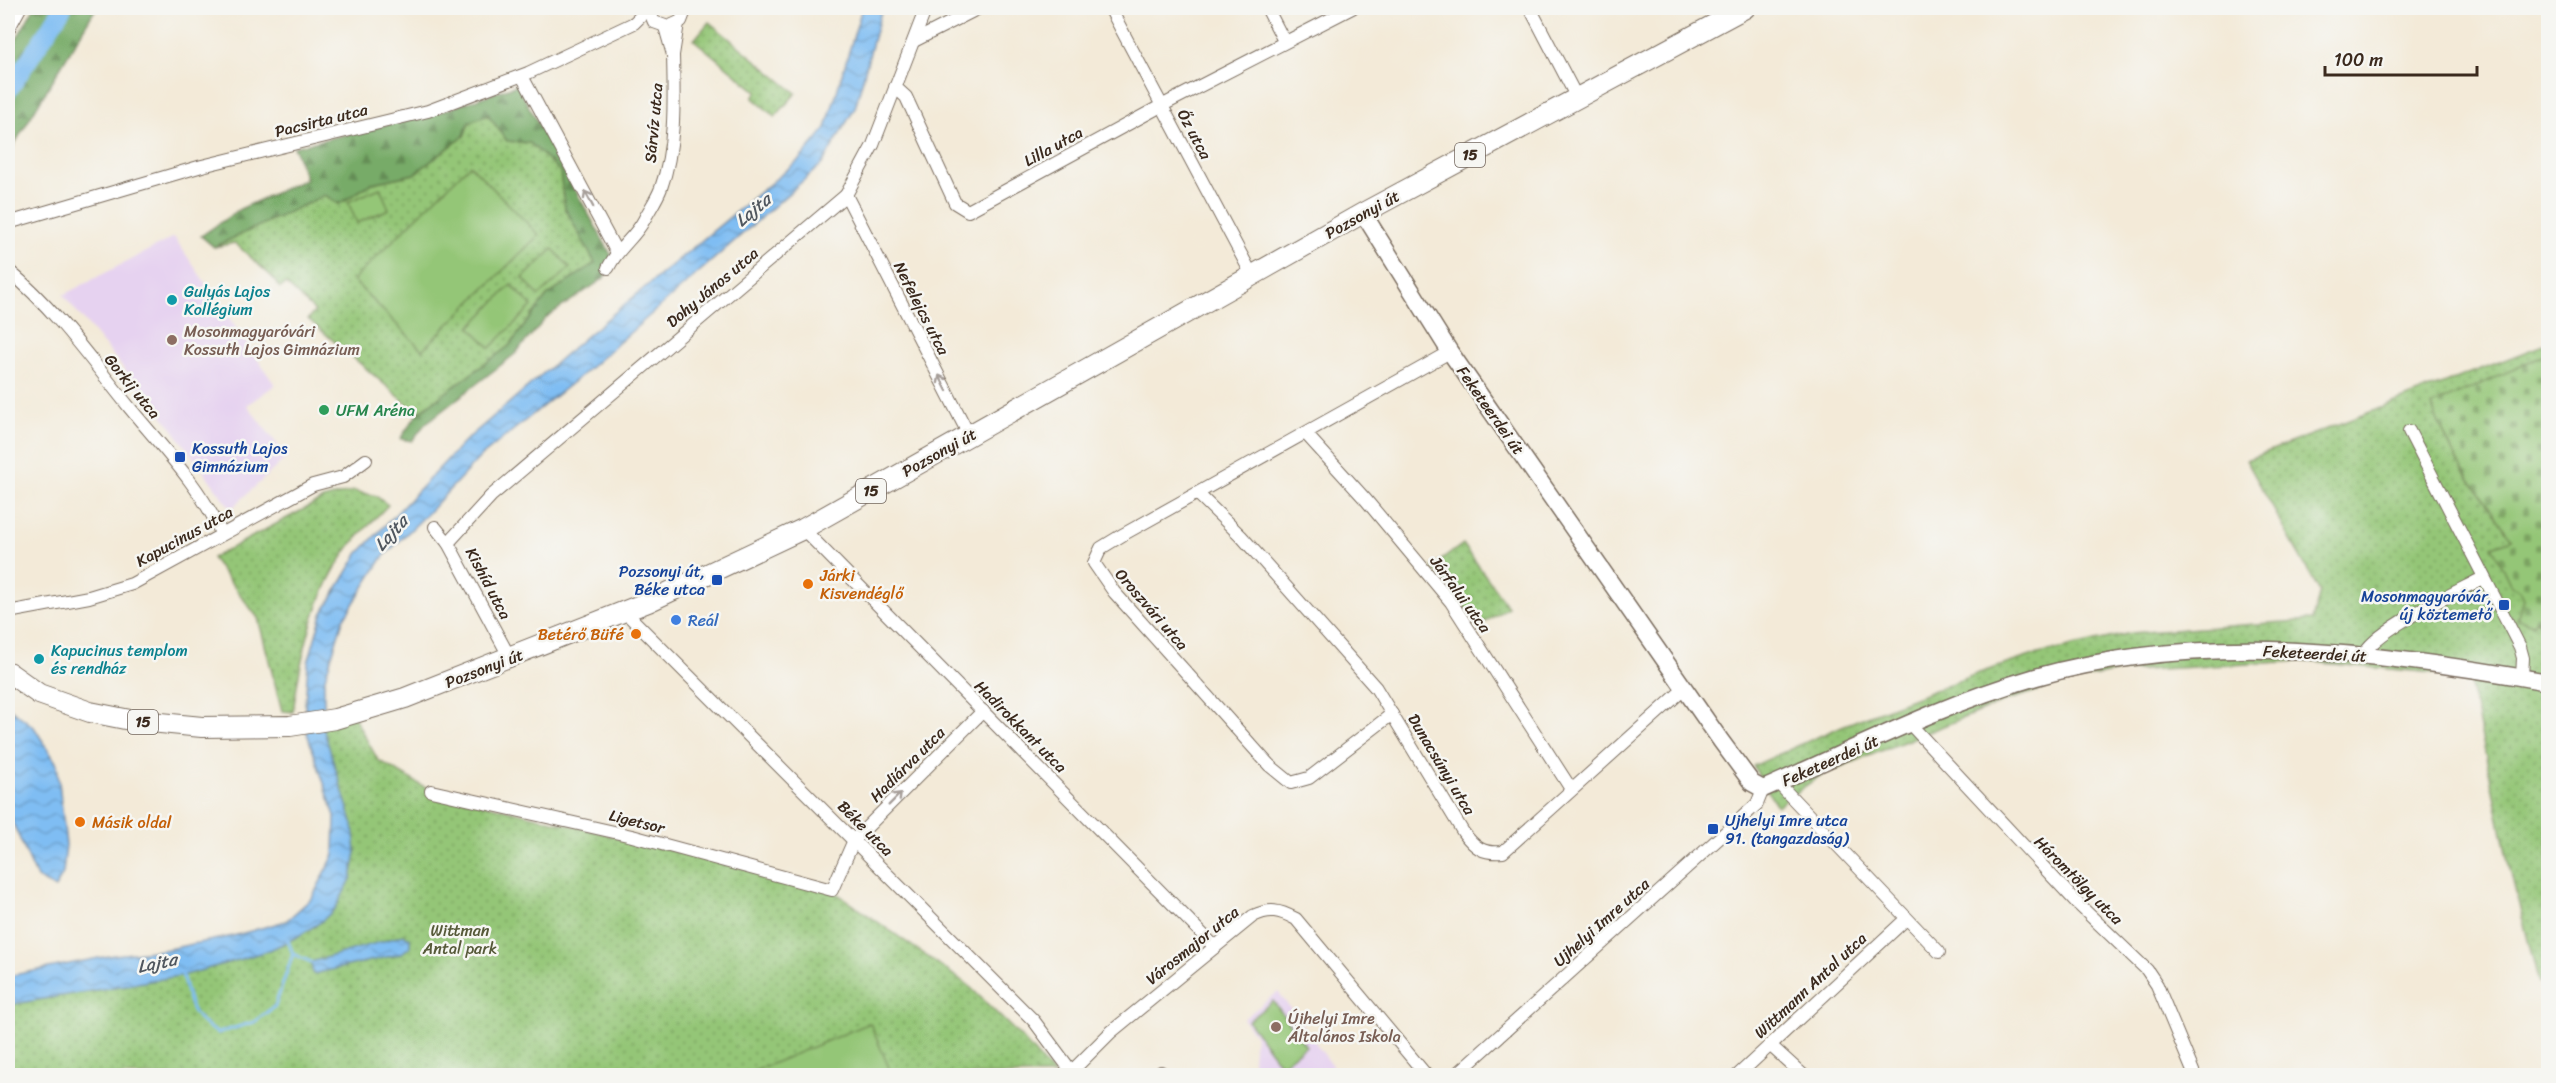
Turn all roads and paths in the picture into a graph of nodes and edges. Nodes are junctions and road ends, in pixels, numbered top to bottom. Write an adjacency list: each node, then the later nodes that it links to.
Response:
1 (20, 8): 15 (street)
2 (648, 8): 12 (street); 14 (street)
3 (686, 8): 13 (street)
4 (926, 8): 16 (street, Dohy János utca)
5 (979, 8): 16 (street)
6 (1110, 8): 22 (street, Őz utca)
7 (1267, 8): 17 (street)
8 (1352, 8): 17 (street, Lilla utca)
9 (1530, 8): 21 (street)
10 (1745, 8): 11 (main road, 15)
11 (1718, 14): 21 (main road, Pozsonyi út / 15)
12 (634, 23): 14 (street); 19 (street, Pacsirta utca)
13 (678, 23): 14 (street); 18 (street)
14 (660, 25): 18 (street)
15 (8, 30)
16 (914, 41): 20 (street, Dohy János utca)
17 (1284, 41): 22 (street, Lilla utca)
18 (673, 55): 26 (street, Sárvíz utca)
19 (522, 76): 25 (street, Pacsirta utca); 26 (street, one-way to 19)
20 (895, 87): 22 (street, Lilla utca); 23 (street, Dohy János utca)
21 (1577, 98): 24 (main road, Pozsonyi út / 15)
22 (1161, 106): 29 (street, Őz utca)
23 (846, 195): 33 (street, Nefelejcs utca, one-way to 23); 39 (street, Dohy János utca)
24 (1363, 213): 29 (main road, Pozsonyi út / 15); 30 (main road, Feketeerdei út)
25 (8, 223)
26 (616, 251): 27 (street, Sárvíz utca)
27 (608, 268)
28 (8, 270): 38 (street, Gorkij utca)
29 (1252, 275): 33 (main road, Pozsonyi út / 15)
30 (1450, 352): 32 (street, Oroszvári utca); 48 (main road, Feketeerdei út)
31 (2409, 431): 40 (street)
32 (1306, 434): 35 (street, Oroszvári utca); 53 (street, Járfalui utca)
33 (969, 435): 37 (main road, Pozsonyi út / 15)
34 (366, 460): 38 (street, Kapucinus utca)
35 (1198, 494): 50 (street, Dunacsúnyi utca); 50 (street, Oroszvári utca)
36 (435, 527): 39 (street, Kishíd utca)
37 (803, 529): 42 (main road, Pozsonyi út / 15); 49 (street, Hadirokkant utca)
38 (221, 533): 41 (street, Kapucinus utca)
39 (448, 543): 44 (street, Kishíd utca)
40 (2483, 578): 43 (street); 46 (street)
41 (8, 612)
42 (625, 612): 44 (main road, Pozsonyi út / 15); 55 (street, Béke utca)
43 (2363, 656): 46 (main road, Feketeerdei út); 51 (main road, Feketeerdei út)
44 (510, 658): 45 (main road, Pozsonyi út / 15)
45 (8, 672)
46 (2522, 677): 47 (main road, Feketeerdei út)
47 (2548, 682)
48 (1685, 688): 52 (main road, Feketeerdei út); 53 (street, Dunacsúnyi utca)
49 (983, 711): 55 (street, Hadiárva utca, one-way to 49); 57 (street, Hadirokkant utca)
50 (1392, 714): 53 (street, Dunacsúnyi utca)
51 (1911, 725): 52 (main road, Feketeerdei út); 65 (street, Háromtölgy utca)
52 (1770, 786): 56 (street); 62 (street, Ujhelyi Imre utca)
53 (1571, 789)
54 (431, 791): 55 (street, Ligetsor)
55 (854, 840): 60 (street, Béke utca)
56 (1906, 919): 58 (street); 59 (street, Wittmann Antal utca)
57 (1215, 947): 60 (street, Városmajor utca); 61 (street, Városmajor utca)
58 (1939, 952)
59 (1770, 1045): 63 (street, Wittmann Antal utca); 64 (street)
60 (1074, 1073)
61 (1427, 1076)
62 (1455, 1076)
63 (1737, 1076)
64 (1804, 1076)
65 (2195, 1076)

